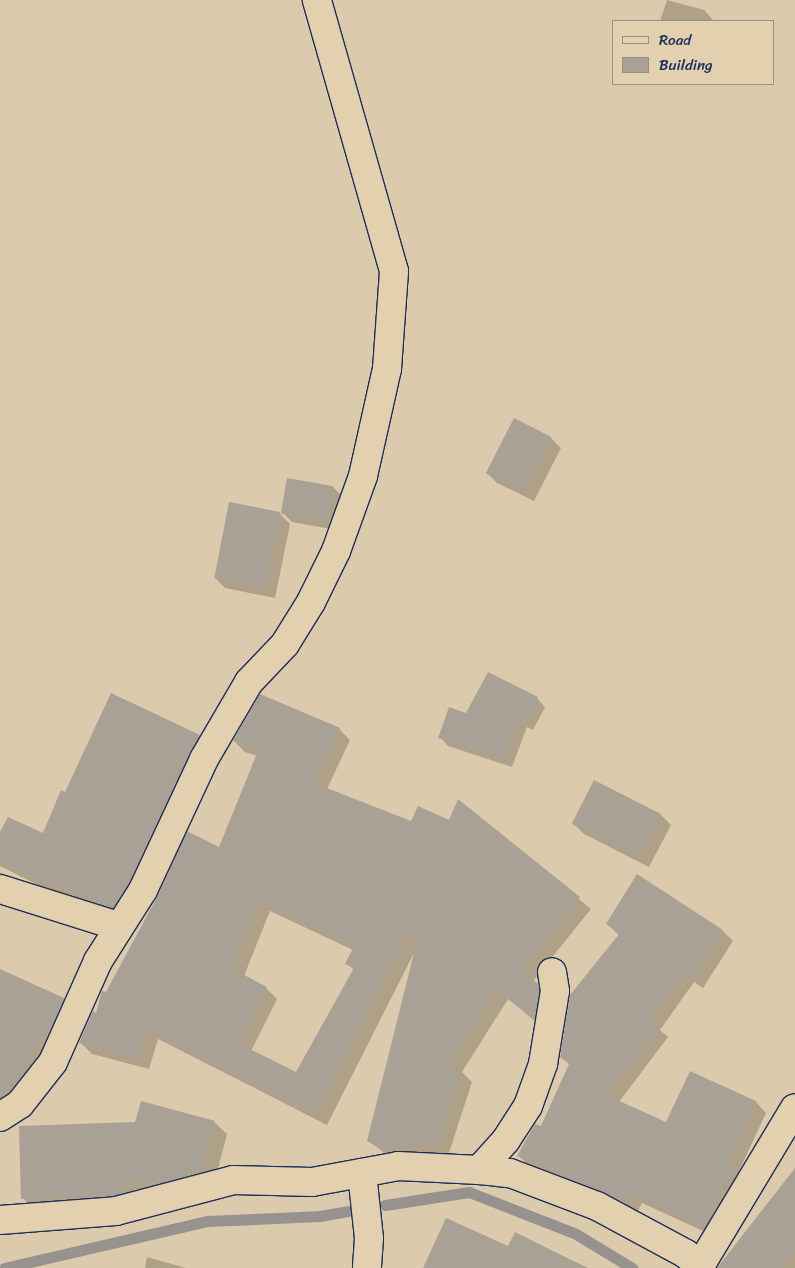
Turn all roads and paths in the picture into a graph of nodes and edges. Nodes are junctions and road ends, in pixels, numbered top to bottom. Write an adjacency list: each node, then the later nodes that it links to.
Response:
1 (317, 0): 3 (street)
2 (0, 889): 3 (street)
3 (118, 926): 6 (street)
4 (552, 972): 7 (street)
5 (795, 1108): 10 (street)
6 (0, 1117)
7 (479, 1170): 8 (street); 10 (street)
8 (362, 1174): 9 (street); 11 (street)
9 (0, 1220)
10 (701, 1267)
11 (367, 1268)

